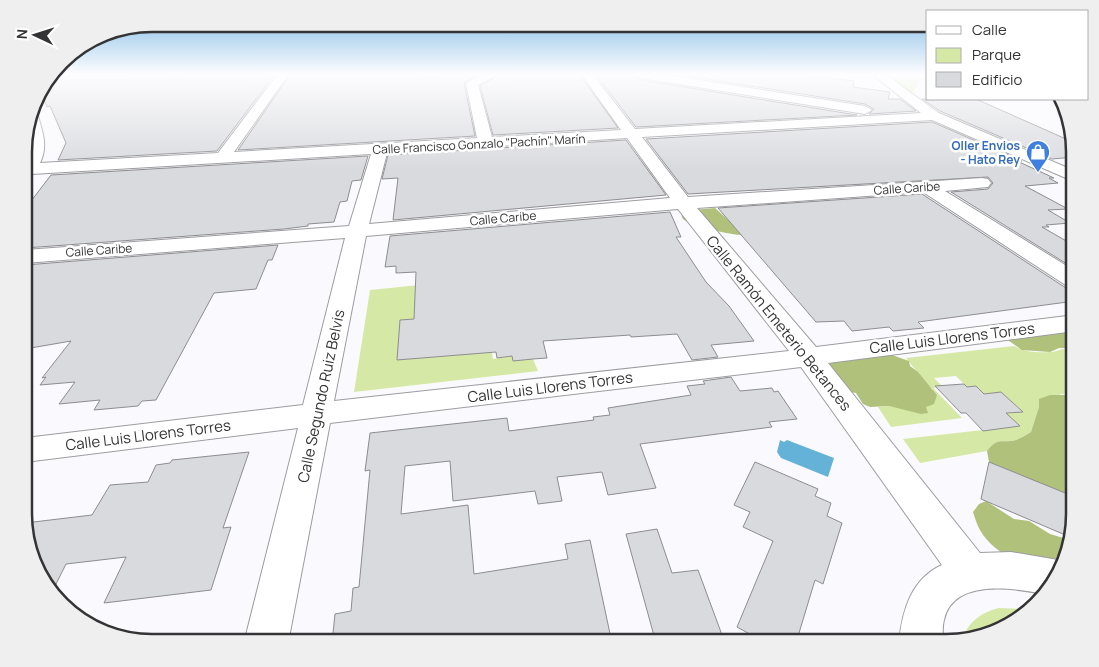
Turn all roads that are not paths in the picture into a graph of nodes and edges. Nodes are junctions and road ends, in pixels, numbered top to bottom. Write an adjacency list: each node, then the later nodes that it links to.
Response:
1 (260, 106): 10 (street)
2 (477, 106): 8 (street)
3 (610, 106): 7 (street, Calle Ramón Emeterio Betances)
4 (909, 106): 7 (street, Calle Francisco Gonzalo "Pachín" Marín)
5 (921, 106): 13 (street, Calle Francisco Gonzalo "Pachín" Marín)
6 (35, 129): 11 (street)
7 (632, 135): 8 (street, Calle Francisco Gonzalo "Pachín" Marín); 16 (street, Calle Ramón Emeterio Betances)
8 (486, 143): 9 (street, Calle Francisco Gonzalo "Pachín" Marín)
9 (380, 149): 10 (street, Calle Francisco Gonzalo "Pachín" Marín); 17 (street, Calle Segundo Ruiz Belvis)
10 (222, 158): 12 (street, Calle Francisco Gonzalo "Pachín" Marín)
11 (32, 161)
12 (32, 170)
13 (1066, 173)
14 (982, 183): 15 (street, Calle Caribe)
15 (927, 187): 16 (street, Calle Caribe); 19 (street)
16 (682, 203): 17 (street, Calle Caribe); 21 (street, Calle Ramón Emeterio Betances)
17 (357, 231): 18 (street, Calle Caribe); 22 (street, Calle Segundo Ruiz Belvis)
18 (32, 255)
19 (1066, 275)
20 (1066, 324): 21 (street, Calle Luis Llorens Torres)
21 (808, 356): 22 (street, Calle Luis Llorens Torres); 24 (street, Calle Ramón Emeterio Betances)
22 (318, 414): 23 (street, Calle Luis Llorens Torres); 26 (street, Calle Segundo Ruiz Belvis)
23 (32, 449)
24 (970, 571): 25 (street); 27 (street)
25 (1048, 577)
26 (268, 634)
27 (922, 634)

